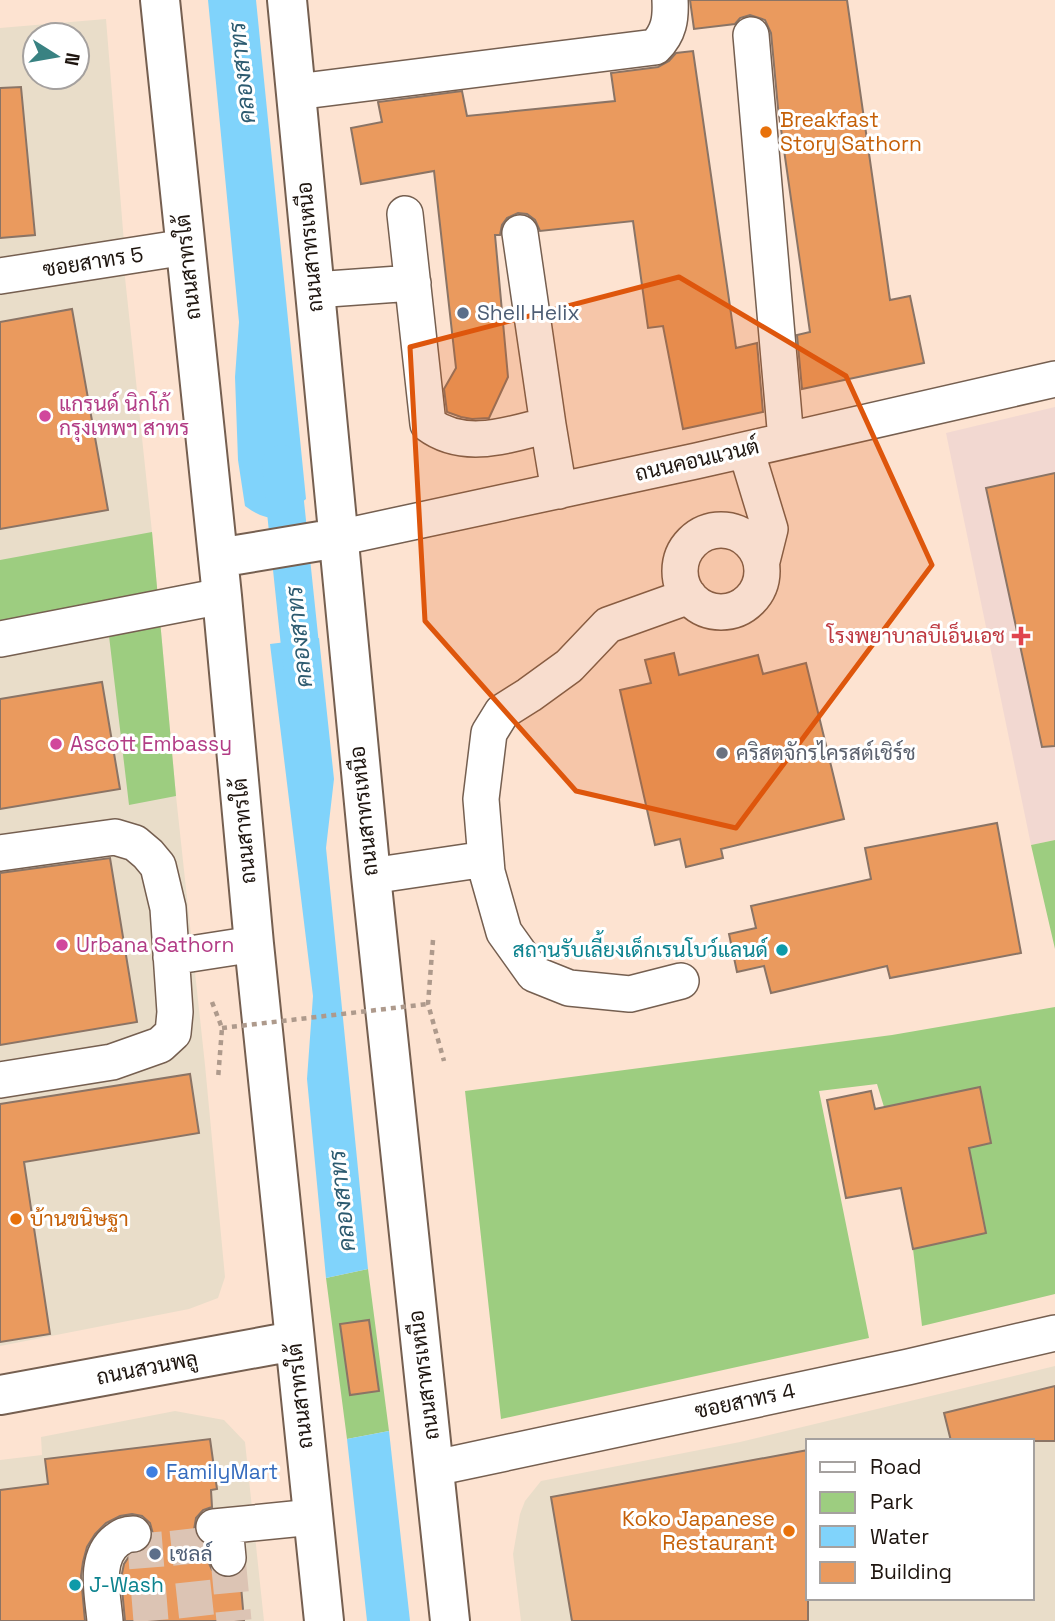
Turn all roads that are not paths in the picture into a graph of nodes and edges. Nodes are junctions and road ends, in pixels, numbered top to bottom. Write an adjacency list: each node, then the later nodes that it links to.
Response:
1 (160, 0): 8 (main road, ถนนสาทรใต้)
2 (287, 0): 5 (main road, ถนนสาทรเหนือ)
3 (670, 0): 5 (street)
4 (751, 35): 14 (street)
5 (296, 92): 11 (main road, ถนนสาทรเหนือ)
6 (405, 214): 10 (street)
7 (520, 233): 13 (street)
8 (186, 247): 9 (street, ซอยสาทร 5); 18 (main road, ถนนสาทรใต้)
9 (0, 276)
10 (413, 283): 11 (street); 13 (street)
11 (314, 289): 17 (main road, ถนนสาทรเหนือ)
12 (1055, 379): 14 (street, ถนนคอนแวนต์)
13 (548, 425): 16 (street)
14 (786, 440): 15 (street, ถนนคอนแวนต์)
15 (746, 450): 16 (street, ถนนคอนแวนต์); 19 (street)
16 (559, 491): 17 (street, ถนนคอนแวนต์)
17 (324, 540): 18 (main road); 25 (main road, ถนนสาทรเหนือ)
18 (218, 558): 20 (main road, ถนนสาทรใต้)
19 (762, 561): 21 (street); 21 (street)
20 (222, 596): 22 (street); 26 (main road, ถนนสาทรใต้)
21 (689, 596): 24 (street)
22 (0, 639)
23 (0, 853): 27 (street)
24 (486, 859): 25 (street); 28 (street)
25 (371, 876): 33 (main road, ถนนสาทรเหนือ)
26 (254, 944): 27 (street); 31 (main road, ถนนสาทรใต้)
27 (171, 957): 29 (street)
28 (681, 981)
29 (0, 1080)
30 (1055, 1333): 33 (street, ซอยสาทร 4)
31 (294, 1341): 32 (main road, ถนนสวนพลู); 34 (main road, ถนนสาทรใต้)
32 (0, 1395)
33 (435, 1468): 39 (main road, ถนนสาทรเหนือ)
34 (313, 1517): 36 (street); 38 (main road, ถนนสาทรใต้)
35 (133, 1534): 37 (street)
36 (222, 1537)
37 (105, 1621)
38 (324, 1621)
39 (450, 1621)

